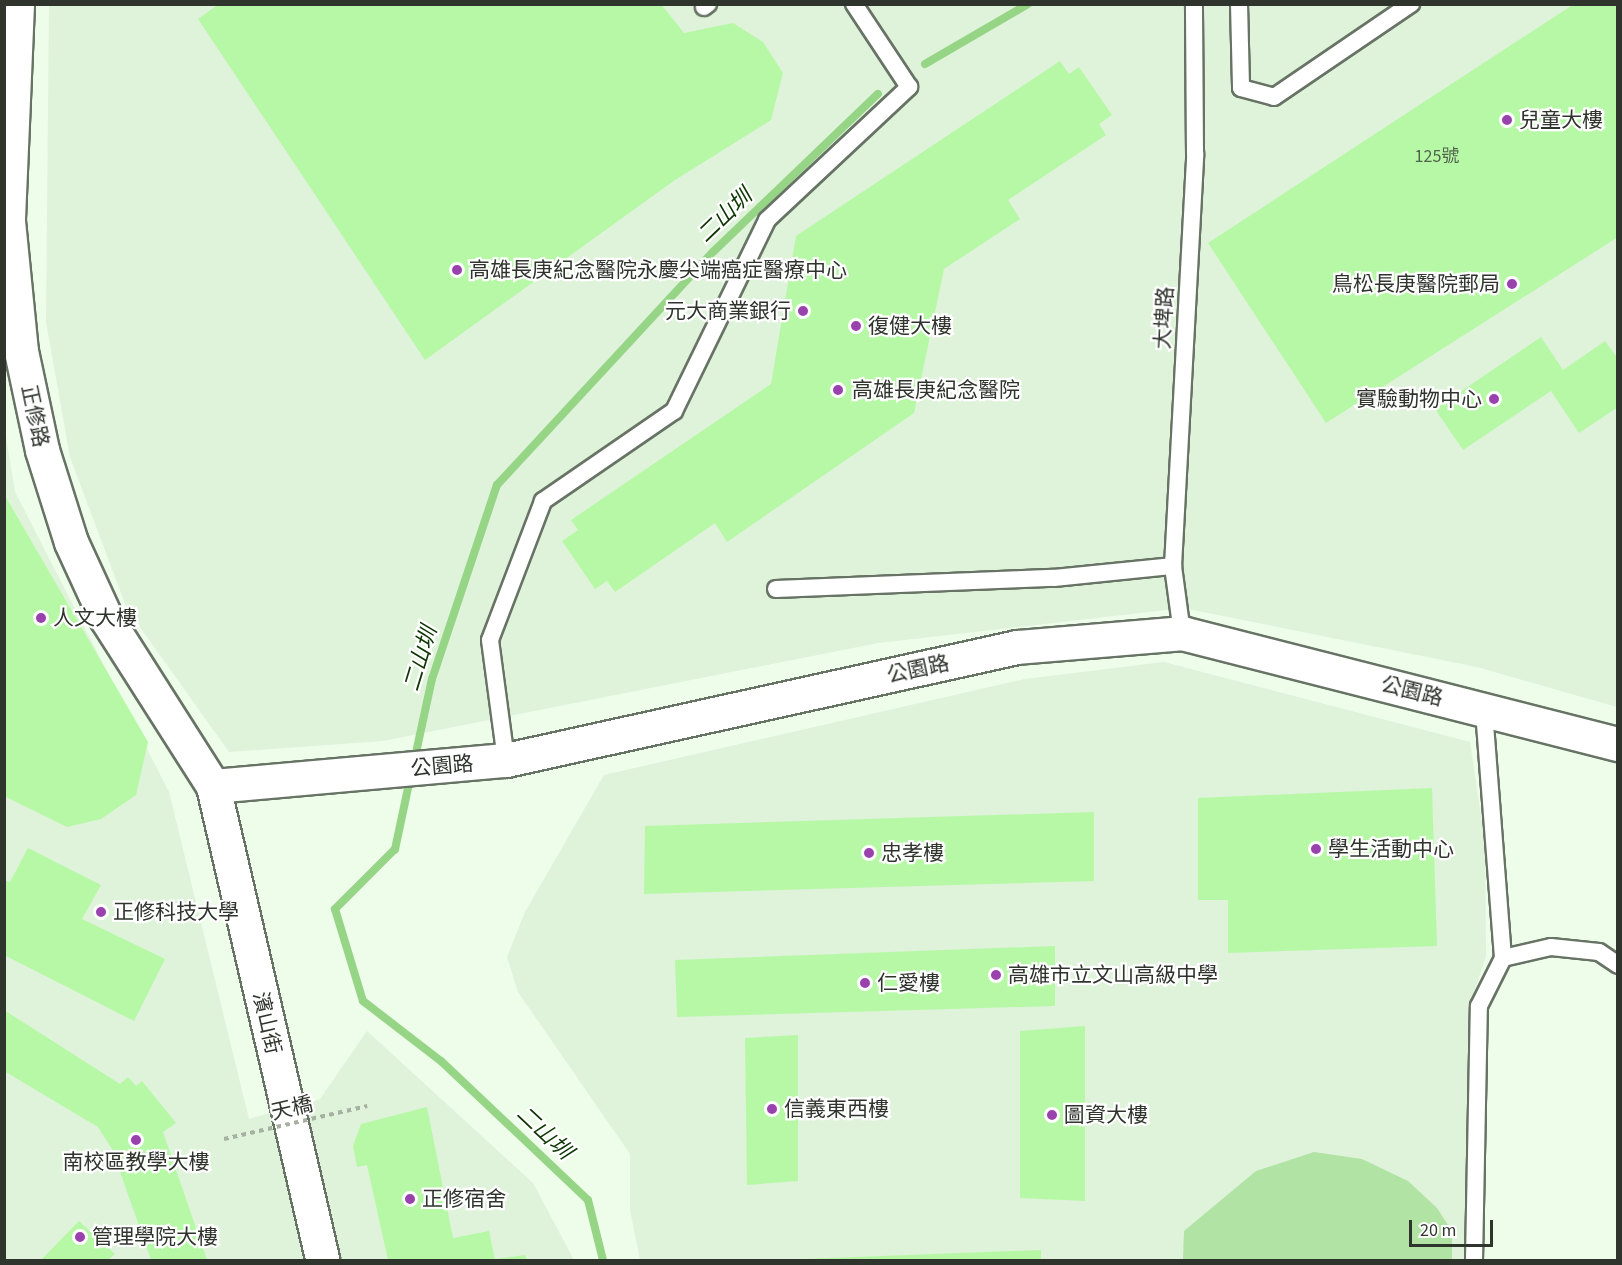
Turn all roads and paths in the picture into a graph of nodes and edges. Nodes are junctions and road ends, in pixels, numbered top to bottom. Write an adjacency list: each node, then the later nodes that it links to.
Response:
1 (17, 4): 12 (street, 正修路)
2 (854, 4): 11 (lane)
3 (1194, 4): 6 (lane, 大埤路)
4 (1239, 4): 5 (lane)
5 (1411, 4)
6 (1173, 566): 7 (lane); 8 (lane, 大埤路)
7 (776, 589)
8 (1182, 633): 9 (street, 公園路); 11 (street, 公園路)
9 (1484, 710): 10 (street, 公園路); 13 (lane)
10 (1617, 744)
11 (506, 760): 12 (street, 公園路)
12 (213, 786): 17 (street, 濱山街)
13 (1503, 958): 14 (lane); 18 (lane)
14 (1617, 965)
15 (367, 1106): 16 (path, 天橋, bridge)
16 (224, 1139)
17 (322, 1260)
18 (1474, 1260)

